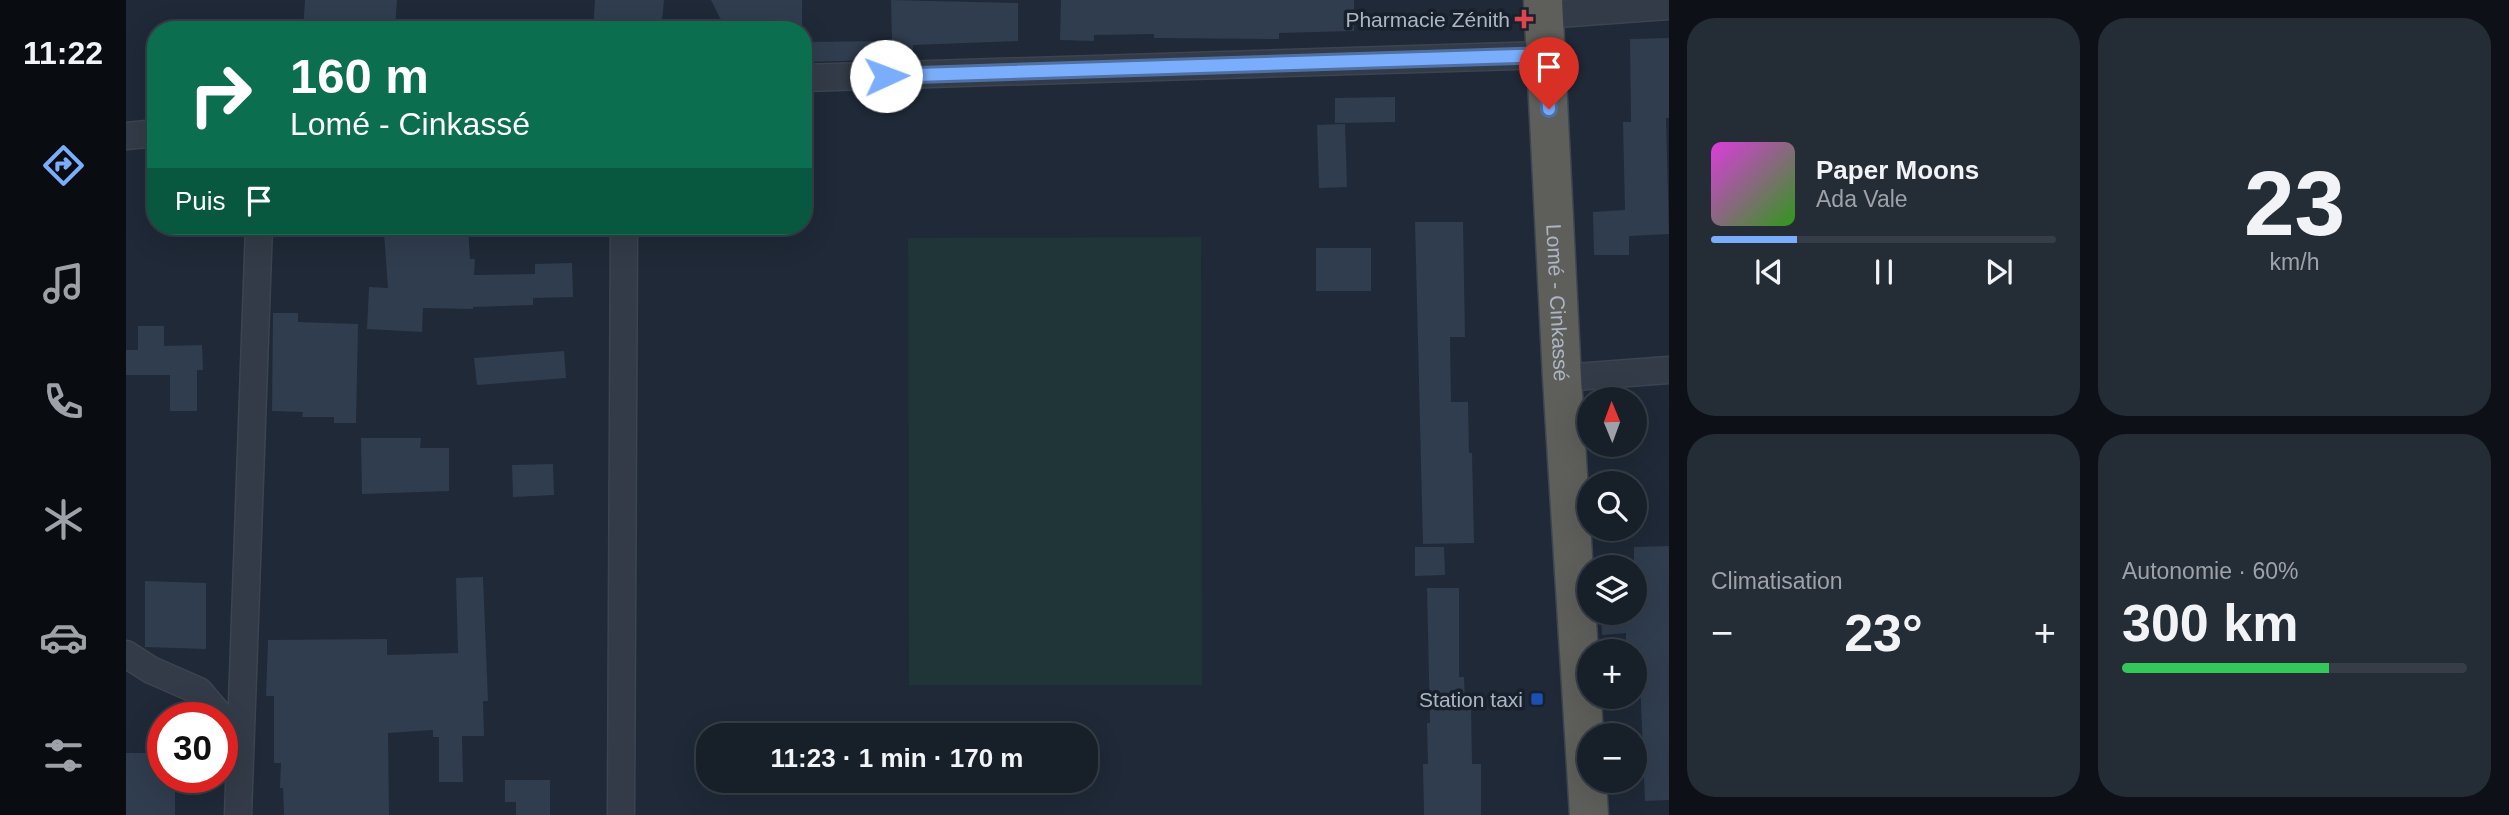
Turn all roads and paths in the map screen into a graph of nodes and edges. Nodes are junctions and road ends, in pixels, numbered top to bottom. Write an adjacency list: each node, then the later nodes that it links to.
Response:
1 (1669, 6): 2 (street)
2 (1544, 7): 3 (highway, Lomé - Cinkassé)
3 (1546, 55): 4 (street); 10 (highway, Lomé - Cinkassé)
4 (812, 78)
5 (147, 134): 6 (street)
6 (126, 136)
7 (259, 235): 14 (street)
8 (624, 235): 16 (street)
9 (1669, 370): 10 (street)
10 (1562, 378): 17 (highway, Lomé - Cinkassé)
11 (126, 654): 12 (street)
12 (208, 702)
13 (238, 743): 14 (street)
14 (240, 746): 15 (street)
15 (238, 815)
16 (621, 815)
17 (1589, 815)

